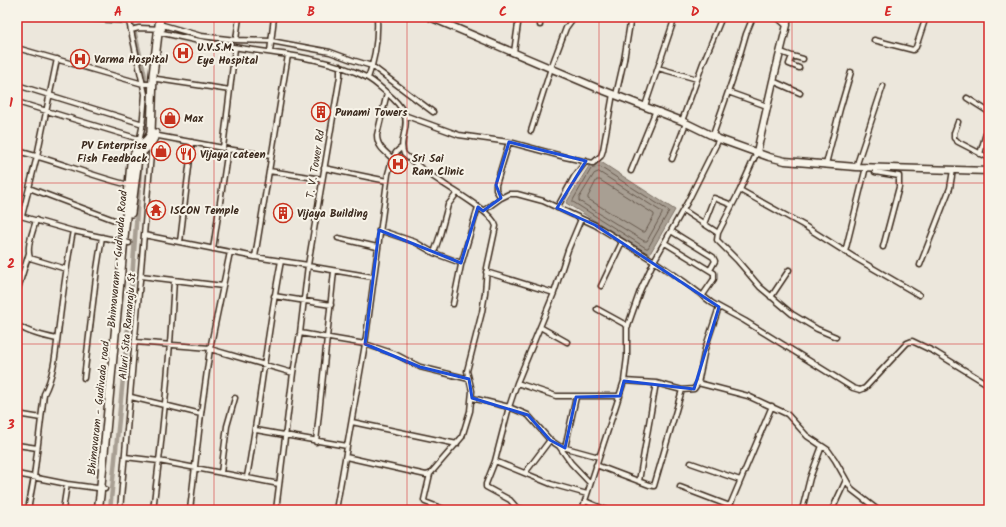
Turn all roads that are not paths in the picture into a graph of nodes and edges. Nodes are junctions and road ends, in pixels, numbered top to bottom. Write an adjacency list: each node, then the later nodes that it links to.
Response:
1 (62, 17): 17 (street)
2 (160, 17): 21 (main road)
3 (239, 17): 23 (street)
4 (274, 17): 25 (street)
5 (377, 17): 36 (street)
6 (430, 17): 29 (main road)
7 (519, 17): 29 (street)
8 (540, 17): 19 (street)
9 (574, 17): 37 (street)
10 (631, 17): 52 (street)
11 (675, 17): 38 (street)
12 (722, 17): 42 (street)
13 (753, 17): 49 (street)
14 (778, 17): 20 (main road)
15 (790, 17): 20 (street)
16 (926, 17): 24 (street)
17 (83, 18): 18 (street)
18 (129, 19): 22 (street, Alluri Sita Ramaraju St)
19 (540, 25)
20 (787, 25): 30 (main road)
21 (162, 27): 22 (street); 23 (street); 27 (street); 44 (main road)
22 (131, 30): 45 (street, Alluri Sita Ramaraju St)
23 (236, 40): 25 (street)
24 (874, 40)
25 (271, 41): 28 (street); 36 (street)
26 (17, 48): 33 (street)
27 (235, 48): 28 (street); 48 (street)
28 (270, 52): 31 (street)
29 (514, 52): 37 (main road)
30 (781, 52): 32 (street); 43 (main road)
31 (288, 55): 35 (street); 80 (street)
32 (792, 56): 34 (street); 39 (street)
33 (57, 59): 45 (street); 53 (street)
34 (802, 59)
35 (340, 66): 41 (street); 88 (street, T. V. Tower Rd)
36 (372, 66): 41 (street); 60 (street)
37 (551, 68): 52 (main road); 67 (street)
38 (658, 68): 42 (street); 56 (street)
39 (799, 68)
40 (851, 72): 85 (street)
41 (368, 78): 51 (street)
42 (697, 79): 63 (street)
43 (773, 81): 50 (street); 57 (main road)
44 (154, 82): 45 (street); 48 (street); 72 (main road)
45 (144, 84): 66 (street, Alluri Sita Ramaraju St)
46 (17, 85): 53 (street)
47 (883, 86): 86 (street)
48 (230, 90): 73 (street)
49 (728, 92): 57 (street); 68 (street)
50 (800, 93)
51 (387, 94): 62 (street); 81 (street)
52 (614, 94): 56 (main road); 84 (street)
53 (49, 96): 58 (street); 66 (street)
54 (967, 98): 61 (street)
55 (17, 102): 58 (street)
56 (645, 106): 59 (main road)
57 (767, 106): 77 (main road)
58 (46, 110): 72 (street); 79 (street)
59 (656, 110): 63 (main road); 92 (street)
60 (433, 112)
61 (989, 112)
62 (404, 115): 71 (street); 74 (street)
63 (684, 122): 68 (main road); 82 (street)
64 (958, 122): 78 (street)
65 (989, 123): 78 (street)
66 (143, 124): 72 (street, Alluri Sita Ramaraju St)
67 (531, 131)
68 (713, 135): 69 (main road)
69 (719, 139): 77 (main road); 104 (street)
70 (192, 142): 72 (street); 73 (street); 119 (street)
71 (509, 142): 84 (street); 100 (street)
72 (144, 145): 96 (main road, Bhimavaram - Gudivada road); 116 (street, Alluri Sita Ramaraju St)
73 (222, 148): 75 (street)
74 (401, 148): 81 (street); 99 (street)
75 (228, 149): 80 (street); 125 (street)
76 (17, 150): 79 (street)
77 (757, 152): 85 (main road); 98 (street)
78 (980, 154): 83 (street)
79 (37, 156): 96 (street); 97 (street)
80 (271, 156): 91 (street)
81 (392, 158): 95 (street)
82 (672, 158)
83 (989, 158)
84 (586, 161): 103 (street)
85 (826, 164): 86 (main road)
86 (856, 167): 87 (main road)
87 (866, 167): 89 (main road); 127 (street)
88 (324, 168): 94 (street, T. V. Tower Rd); 95 (street)
89 (875, 168): 90 (main road); 124 (street)
90 (953, 170): 93 (main road); 134 (street)
91 (269, 171): 94 (street); 130 (street)
92 (631, 171)
93 (989, 171)
94 (322, 179): 135 (street, T. V. Tower Rd)
95 (387, 181): 113 (street)
96 (132, 186): 110 (main road, Bhimavaram - Gudivada road); 121 (main road, Bhimavaram - Gudivada Road)
97 (29, 188): 107 (street); 110 (street)
98 (740, 190): 101 (street); 127 (street)
99 (457, 193): 102 (street); 129 (street)
100 (501, 198): 103 (street); 105 (street)
101 (732, 205): 111 (street); 115 (street)
102 (478, 207): 105 (street); 133 (street)
103 (556, 208): 108 (street)
104 (683, 210): 111 (street); 114 (street)
105 (483, 211): 140 (street)
106 (17, 215): 107 (street)
107 (22, 216): 109 (street)
108 (581, 219): 120 (street); 148 (street)
109 (36, 220): 112 (street); 128 (street)
110 (126, 224): 121 (main road, Bhimavaram - Gudivada road)
111 (704, 224): 115 (street)
112 (73, 230): 117 (street); 136 (street)
113 (379, 230): 123 (street); 129 (street)
114 (671, 231): 122 (street); 137 (street)
115 (718, 234): 152 (street)
116 (144, 235): 119 (street); 141 (street, Alluri Sita Ramaraju St)
117 (102, 237): 121 (street); 172 (street)
118 (338, 238): 123 (street)
119 (180, 242): 125 (street)
120 (622, 242): 132 (street); 146 (street)
121 (127, 243): 224 (main road, Bhimavaram - Gudivada road)
122 (665, 243): 132 (street); 137 (street)
123 (377, 247): 142 (street)
124 (883, 247)
125 (213, 249): 126 (street)
126 (230, 252): 130 (street); 145 (street)
127 (845, 252): 150 (street)
128 (29, 253): 136 (street); 144 (street)
129 (434, 253): 133 (street)
130 (255, 257): 131 (street)
131 (280, 261): 135 (street); 151 (street)
132 (654, 261): 149 (street); 160 (street)
133 (461, 263): 154 (street)
134 (920, 265)
135 (308, 266): 139 (street); 153 (street, T. V. Tower Rd)
136 (66, 269): 164 (street)
137 (710, 270): 149 (street)
138 (789, 270): 152 (street)
139 (334, 271): 142 (street); 155 (street)
140 (486, 272): 148 (street); 173 (street)
141 (140, 276): 143 (street); 165 (street, Alluri Sita Ramaraju St)
142 (373, 277): 168 (street)
143 (174, 280): 145 (street); 167 (street)
144 (19, 282): 147 (street)
145 (223, 286): 169 (street)
146 (601, 286)
147 (17, 292)
148 (554, 294): 159 (street)
149 (702, 295): 156 (street)
150 (919, 295)
151 (274, 296): 153 (street); 170 (street)
152 (771, 297): 162 (street)
153 (304, 301): 155 (street); 161 (street, T. V. Tower Rd)
154 (453, 304)
155 (331, 305): 163 (street)
156 (719, 307): 177 (street); 178 (street)
157 (597, 309): 160 (street)
158 (17, 325): 164 (street)
159 (540, 326): 166 (street); 175 (street)
160 (628, 326): 174 (street)
161 (300, 333): 163 (street); 171 (street, T. V. Tower Rd)
162 (836, 337)
163 (328, 338): 168 (street); 195 (street)
164 (58, 339): 190 (street)
165 (135, 342): 167 (street); 181 (street, Alluri Sita Ramaraju St)
166 (567, 342)
167 (170, 344): 169 (street); 185 (street)
168 (365, 344): 173 (street); 191 (street)
169 (210, 348): 170 (street); 189 (street)
170 (265, 365): 171 (street); 192 (street)
171 (293, 374): 193 (street, T. V. Tower Rd)
172 (84, 378)
173 (469, 379): 184 (street)
174 (624, 381): 176 (street); 180 (street)
175 (517, 383): 182 (street); 187 (street)
176 (656, 383): 179 (street); 219 (street)
177 (698, 383): 179 (street); 186 (street)
178 (989, 385)
179 (682, 390): 219 (street)
180 (620, 396): 182 (street); 205 (street)
181 (131, 397): 185 (street); 203 (street, Alluri Sita Ramaraju St)
182 (576, 397): 202 (street)
183 (235, 398): 211 (street)
184 (472, 398): 187 (street); 196 (street)
185 (164, 405): 189 (street); 206 (street)
186 (772, 406): 200 (street); 217 (street)
187 (509, 407): 194 (street); 207 (street)
188 (17, 414): 190 (street)
189 (201, 414): 210 (street)
190 (41, 418): 201 (street)
191 (352, 422): 196 (street); 198 (street)
192 (256, 430): 193 (street); 216 (street)
193 (285, 436): 195 (street); 222 (street, T. V. Tower Rd)
194 (550, 440): 199 (street); 212 (street)
195 (316, 442): 198 (street)
196 (457, 444): 214 (street)
197 (17, 445): 201 (street)
198 (347, 446): 204 (street)
199 (560, 446): 202 (street); 220 (street)
200 (822, 446): 218 (street); 243 (street)
201 (37, 448): 215 (street)
202 (565, 448): 205 (street)
203 (125, 457): 206 (street); 233 (street, Alluri Sita Ramaraju St)
204 (346, 457): 214 (street); 238 (street)
205 (599, 457): 209 (street)
206 (159, 461): 210 (street); 235 (street)
207 (495, 461): 212 (street); 240 (street)
208 (691, 463): 217 (street)
209 (596, 465): 219 (street); 220 (street)
210 (195, 468): 211 (street); 236 (street)
211 (221, 473): 216 (street)
212 (525, 473): 225 (street)
213 (17, 474): 215 (street)
214 (430, 474): 228 (street)
215 (34, 477): 221 (street); 229 (street)
216 (247, 477): 222 (street)
217 (740, 480): 227 (street)
218 (846, 480): 244 (street); 245 (street)
219 (639, 481)
220 (590, 483): 225 (street)
221 (67, 484): 224 (street); 230 (street)
222 (279, 484): 237 (street, T. V. Tower Rd)
223 (680, 487): 227 (street)
224 (103, 488): 231 (main road, Bhimavaram - Gudivada road); 232 (main road, Bhimavaram - Gudivada Road)
225 (587, 494): 226 (street)
226 (585, 501): 241 (street); 242 (street)
227 (729, 508)
228 (440, 509): 239 (street)
229 (28, 510)
230 (63, 510)
231 (98, 510)
232 (102, 510)
233 (120, 510): 234 (street)
234 (123, 510)
235 (153, 510)
236 (190, 510)
237 (276, 510)
238 (336, 510)
239 (446, 510)
240 (526, 510)
241 (582, 510)
242 (606, 510)
243 (802, 510)
244 (832, 510)
245 (876, 510)

